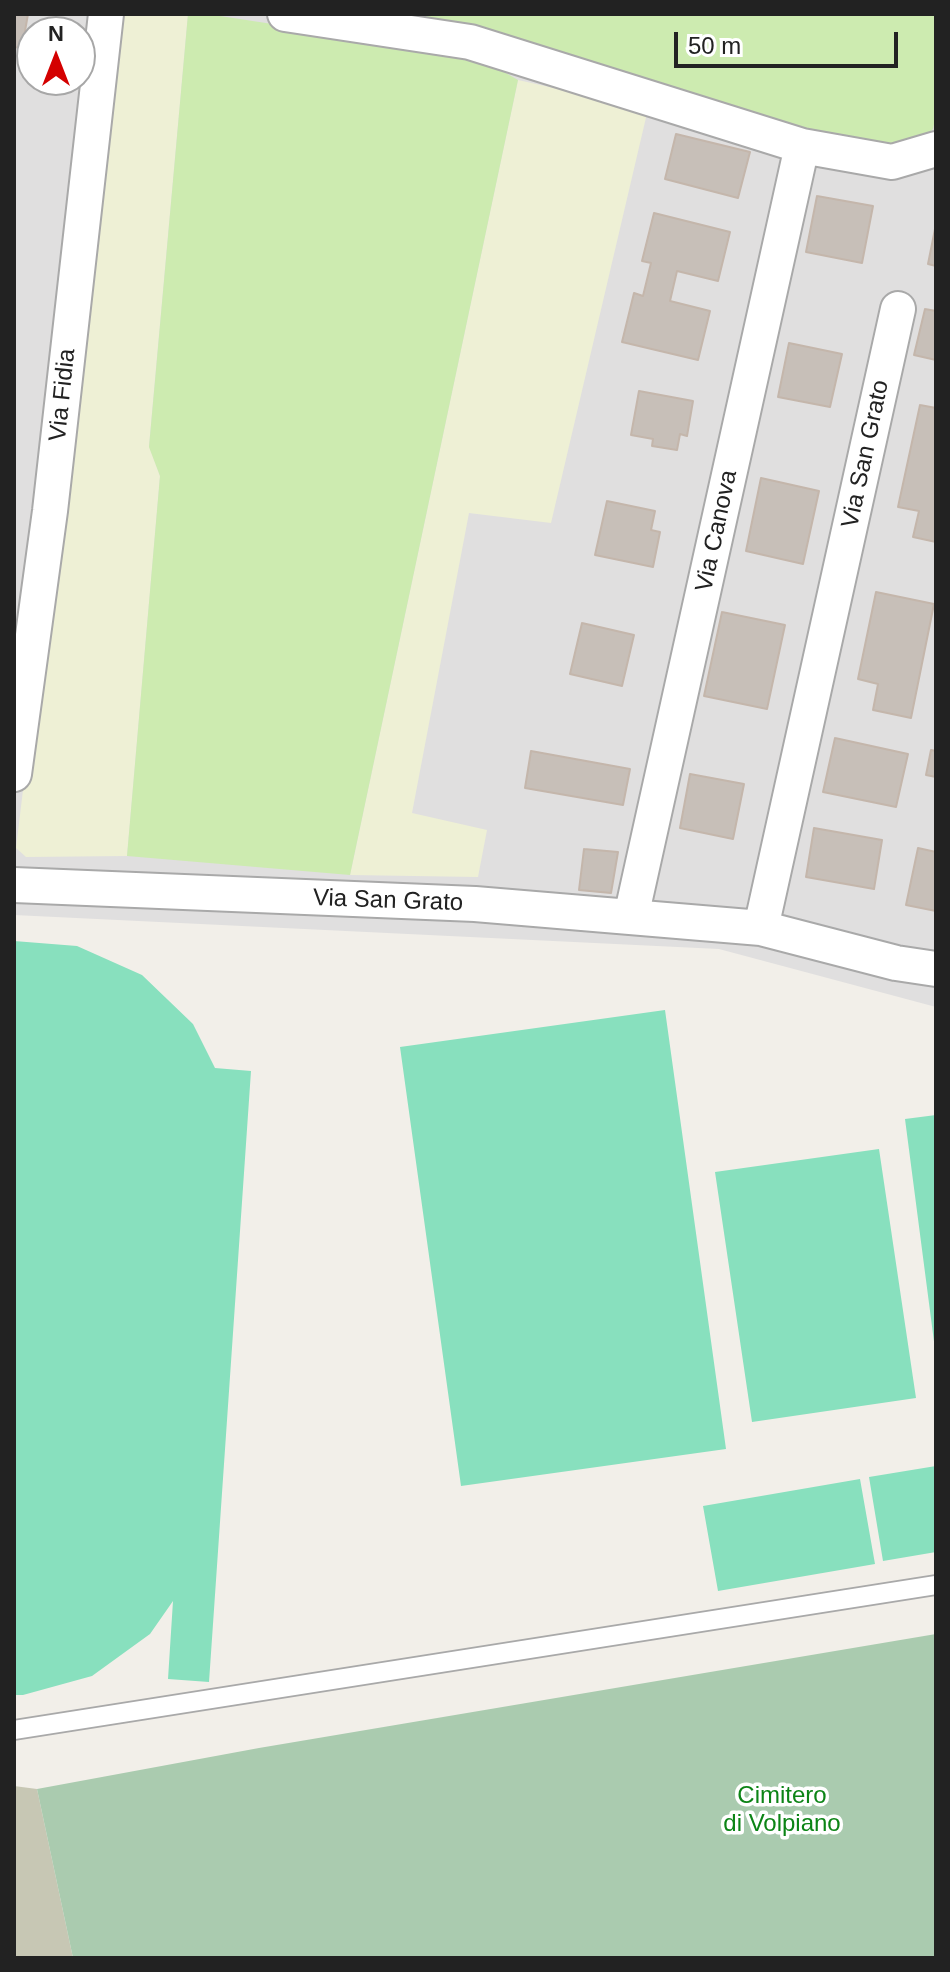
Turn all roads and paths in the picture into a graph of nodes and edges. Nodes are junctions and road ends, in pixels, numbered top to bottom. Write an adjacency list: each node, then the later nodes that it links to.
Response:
1 (106, 14): 6 (street, Via Fidia)
2 (285, 14): 3 (street)
3 (802, 146): 4 (street); 8 (street, Via Canova)
4 (936, 149)
5 (898, 309): 9 (street, Via San Grato)
6 (14, 774)
7 (14, 885): 8 (street, Via San Grato)
8 (631, 917): 9 (street, Via San Grato)
9 (761, 928): 10 (street, Via San Grato)
10 (936, 969)
11 (936, 1585): 12 (lane)
12 (14, 1730)

